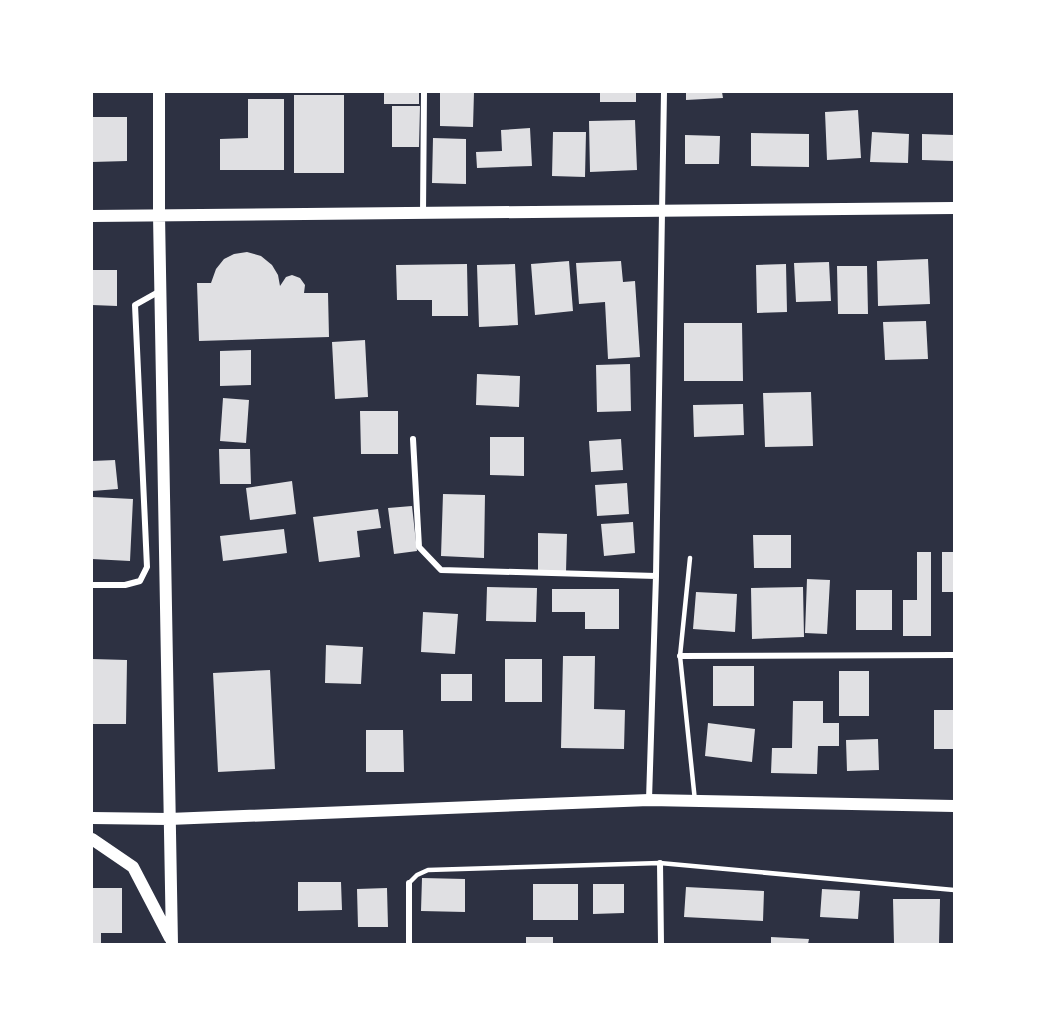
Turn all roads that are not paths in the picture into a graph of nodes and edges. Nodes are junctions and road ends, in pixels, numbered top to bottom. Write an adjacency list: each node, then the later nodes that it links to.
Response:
1 (159, 92): 7 (main road)
2 (424, 92): 6 (street)
3 (664, 92): 5 (street)
4 (954, 208): 5 (main road)
5 (662, 211): 6 (main road); 12 (street)
6 (423, 213): 7 (main road)
7 (159, 215): 8 (main road); 9 (main road)
8 (92, 216)
9 (160, 291): 13 (street); 20 (main road)
10 (413, 439): 12 (street)
11 (690, 558): 15 (lane)
12 (656, 576): 16 (street)
13 (92, 585)
14 (954, 655): 15 (street)
15 (680, 656): 17 (lane)
16 (649, 800): 17 (main road); 20 (main road)
17 (695, 801): 18 (main road)
18 (954, 806)
19 (92, 818): 20 (main road)
20 (170, 819): 25 (main road)
21 (92, 839): 25 (main road)
22 (660, 863): 23 (lane); 24 (lane); 27 (street)
23 (409, 883): 26 (street)
24 (954, 890)
25 (172, 943)
26 (409, 945)
27 (661, 945)

